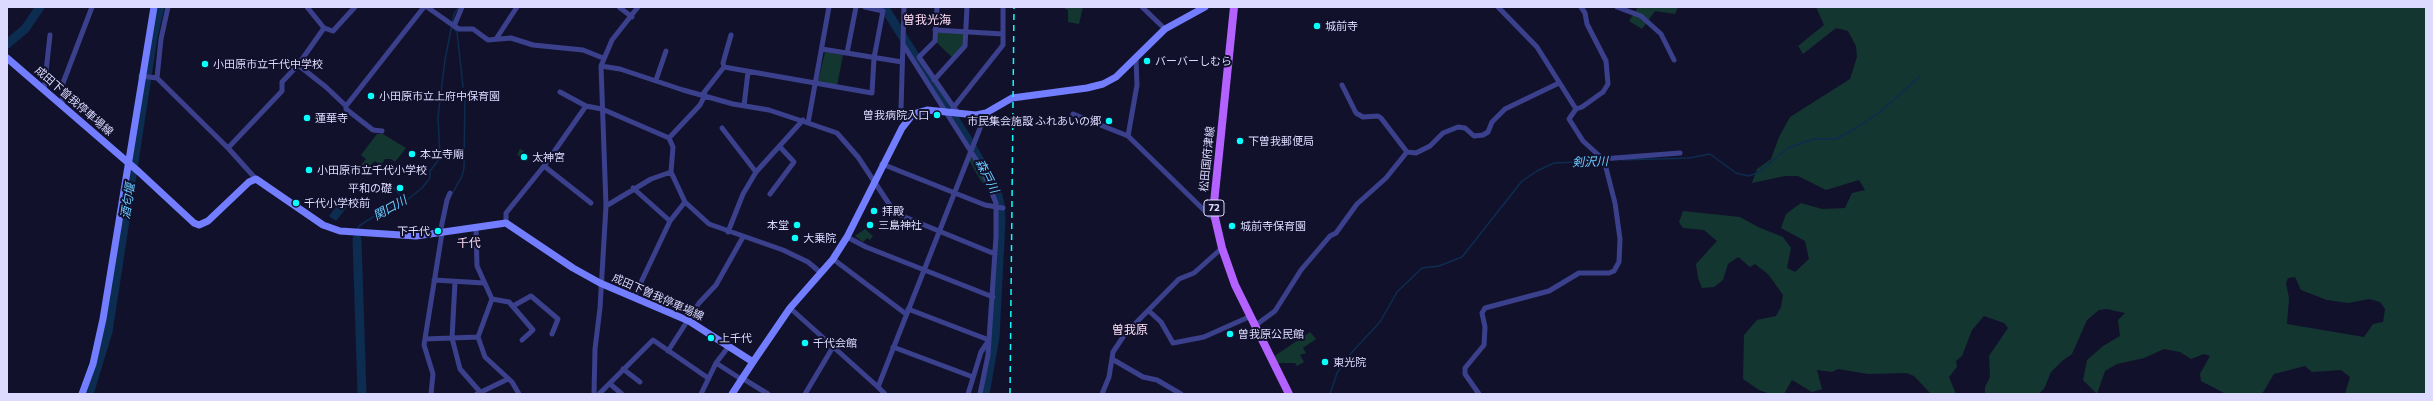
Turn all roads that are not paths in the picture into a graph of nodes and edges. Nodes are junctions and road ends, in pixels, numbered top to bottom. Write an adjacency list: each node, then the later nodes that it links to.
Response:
1 (92, 7): 59 (street)
2 (154, 7): 49 (main road)
3 (168, 7): 50 (street)
4 (307, 7): 27 (street)
5 (355, 7): 27 (street)
6 (424, 7): 60 (street)
7 (427, 7): 26 (street)
8 (462, 7): 26 (street)
9 (517, 7): 34 (street)
10 (619, 7): 25 (street)
11 (638, 7): 25 (street)
12 (829, 7): 36 (street)
13 (856, 7): 38 (street)
14 (865, 7): 41 (street)
15 (904, 7): 35 (street)
16 (937, 7): 29 (street)
17 (967, 7): 30 (street)
18 (1003, 7): 32 (street)
19 (1142, 7): 28 (street)
20 (1205, 7): 28 (main road)
21 (1234, 7): 96 (main road, 松田国府津線 / 72)
22 (1498, 7): 54 (street)
23 (1581, 7): 64 (street)
24 (1617, 7): 43 (street)
25 (632, 17): 40 (street)
26 (452, 24): 34 (street)
27 (324, 28): 45 (street)
28 (1165, 29): 42 (main road)
29 (935, 30): 30 (street); 52 (street)
30 (966, 32): 32 (street); 52 (street)
31 (731, 34): 47 (street)
32 (1003, 34): 65 (street)
33 (50, 35): 56 (street)
34 (496, 39): 40 (street)
35 (903, 44): 44 (street); 66 (street)
36 (822, 49): 38 (street); 53 (street)
37 (666, 51): 51 (street)
38 (847, 53): 41 (street)
39 (7, 58): 56 (main road, 成田下曽我停車場線)
40 (603, 58): 46 (street)
41 (874, 58): 44 (street); 53 (street)
42 (1136, 60): 67 (main road); 73 (street)
43 (1674, 60)
44 (902, 62): 69 (street)
45 (298, 65): 60 (street); 76 (street)
46 (601, 66): 51 (street); 63 (street)
47 (724, 67): 48 (street); 58 (street)
48 (748, 72): 53 (street); 62 (street)
49 (141, 76): 50 (street); 81 (main road)
50 (155, 78): 76 (street)
51 (656, 80): 58 (street)
52 (934, 80): 65 (street)
53 (815, 83): 70 (street)
54 (1559, 83): 64 (street); 78 (street)
55 (1342, 84): 78 (street)
56 (44, 90): 59 (main road, 成田下曽我停車場線)
57 (560, 92): 61 (street)
58 (703, 95): 62 (street); 74 (street)
59 (62, 106): 81 (main road, 成田下曽我停車場線)
60 (346, 106): 72 (street)
61 (586, 106): 63 (street); 83 (street)
62 (744, 106): 70 (street)
63 (602, 109): 74 (street); 94 (street)
64 (1576, 109): 80 (street)
65 (955, 110): 66 (main road); 67 (main road)
66 (945, 111): 69 (main road); 77 (street)
67 (986, 113): 77 (street)
68 (1073, 114): 73 (street)
69 (907, 120): 82 (main road)
70 (805, 122): 75 (street); 87 (street)
71 (722, 128): 85 (street)
72 (382, 132)
73 (1128, 136): 96 (street)
74 (669, 138): 84 (street)
75 (780, 147): 85 (street); 91 (street)
76 (228, 148): 86 (street)
77 (970, 150): 89 (street); 95 (street)
78 (1407, 152): 124 (street)
79 (1680, 154): 80 (street)
80 (1604, 161): 163 (street)
81 (128, 162): 86 (main road, 成田下曽我停車場線); 147 (main road)
82 (882, 164): 87 (main road); 89 (street)
83 (544, 166): 93 (street); 98 (street)
84 (671, 172): 88 (street); 92 (street)
85 (756, 172): 101 (street)
86 (256, 179): 102 (main road)
87 (874, 181): 100 (street); 104 (main road)
88 (633, 188): 94 (street); 97 (street)
89 (954, 192): 95 (street); 100 (street)
90 (450, 193): 102 (street)
91 (770, 194)
92 (685, 202): 97 (street); 101 (street)
93 (591, 203)
94 (606, 206): 113 (street)
95 (999, 208): 106 (street)
96 (1215, 218): 105 (main road, 松田国府津線 / 72)
97 (670, 221): 114 (street)
98 (506, 223): 99 (main road); 113 (main road, 成田下曽我停車場線)
99 (476, 228): 102 (main road); 112 (street)
100 (939, 231): 106 (street); 108 (street)
101 (728, 232): 103 (street)
102 (441, 233): 110 (street)
103 (743, 237): 109 (street); 123 (street)
104 (847, 237): 107 (main road); 108 (street)
105 (1222, 248): 120 (street); 122 (main road, 松田国府津線 / 72)
106 (995, 254): 115 (street)
107 (833, 259): 109 (main road); 121 (street)
108 (924, 270): 115 (street); 119 (street)
109 (821, 273): 118 (main road)
110 (434, 280): 111 (street); 128 (street)
111 (456, 282): 112 (street); 127 (street)
112 (484, 283): 116 (street)
113 (600, 283): 114 (main road, 成田下曽我停車場線); 150 (street)
114 (634, 297): 123 (main road, 成田下曽我停車場線)
115 (993, 297): 130 (street)
116 (492, 299): 117 (street); 126 (street)
117 (513, 306): 125 (street); 129 (street)
118 (790, 308): 132 (street); 136 (main road)
119 (908, 308): 121 (street); 130 (street)
120 (1149, 311): 122 (street); 135 (street)
121 (906, 314): 133 (street)
122 (1251, 316): 124 (main road, 松田国府津線 / 72)
123 (689, 321): 131 (main road, 成田下曽我停車場線); 134 (street)
124 (1256, 325): 162 (main road, 松田国府津線 / 72)
125 (552, 334)
126 (478, 337): 127 (street); 141 (street)
127 (452, 338): 128 (street); 146 (street)
128 (425, 339): 148 (street)
129 (522, 340)
130 (989, 340): 140 (street); 159 (street)
131 (729, 346): 136 (main road, 成田下曽我停車場線); 137 (street)
132 (833, 347): 145 (street); 156 (street)
133 (893, 347): 140 (street); 145 (street)
134 (668, 351): 138 (street); 139 (street)
135 (1112, 360): 160 (street); 161 (street)
136 (753, 362): 142 (main road)
137 (716, 363): 139 (street); 142 (street)
138 (623, 369): 143 (street); 144 (street)
139 (708, 378): 153 (street)
140 (973, 378): 158 (street)
141 (508, 379): 146 (street); 149 (street)
142 (741, 379): 154 (main road); 155 (street)
143 (640, 382)
144 (610, 384): 151 (street); 152 (street)
145 (878, 387): 157 (street)
146 (480, 393)
147 (82, 394)
148 (431, 394)
149 (519, 394)
150 (594, 394)
151 (599, 394)
152 (622, 394)
153 (701, 394)
154 (732, 394)
155 (768, 394)
156 (805, 394)
157 (885, 394)
158 (968, 394)
159 (980, 394)
160 (1102, 394)
161 (1181, 394)
162 (1289, 394)
163 (1479, 394)

